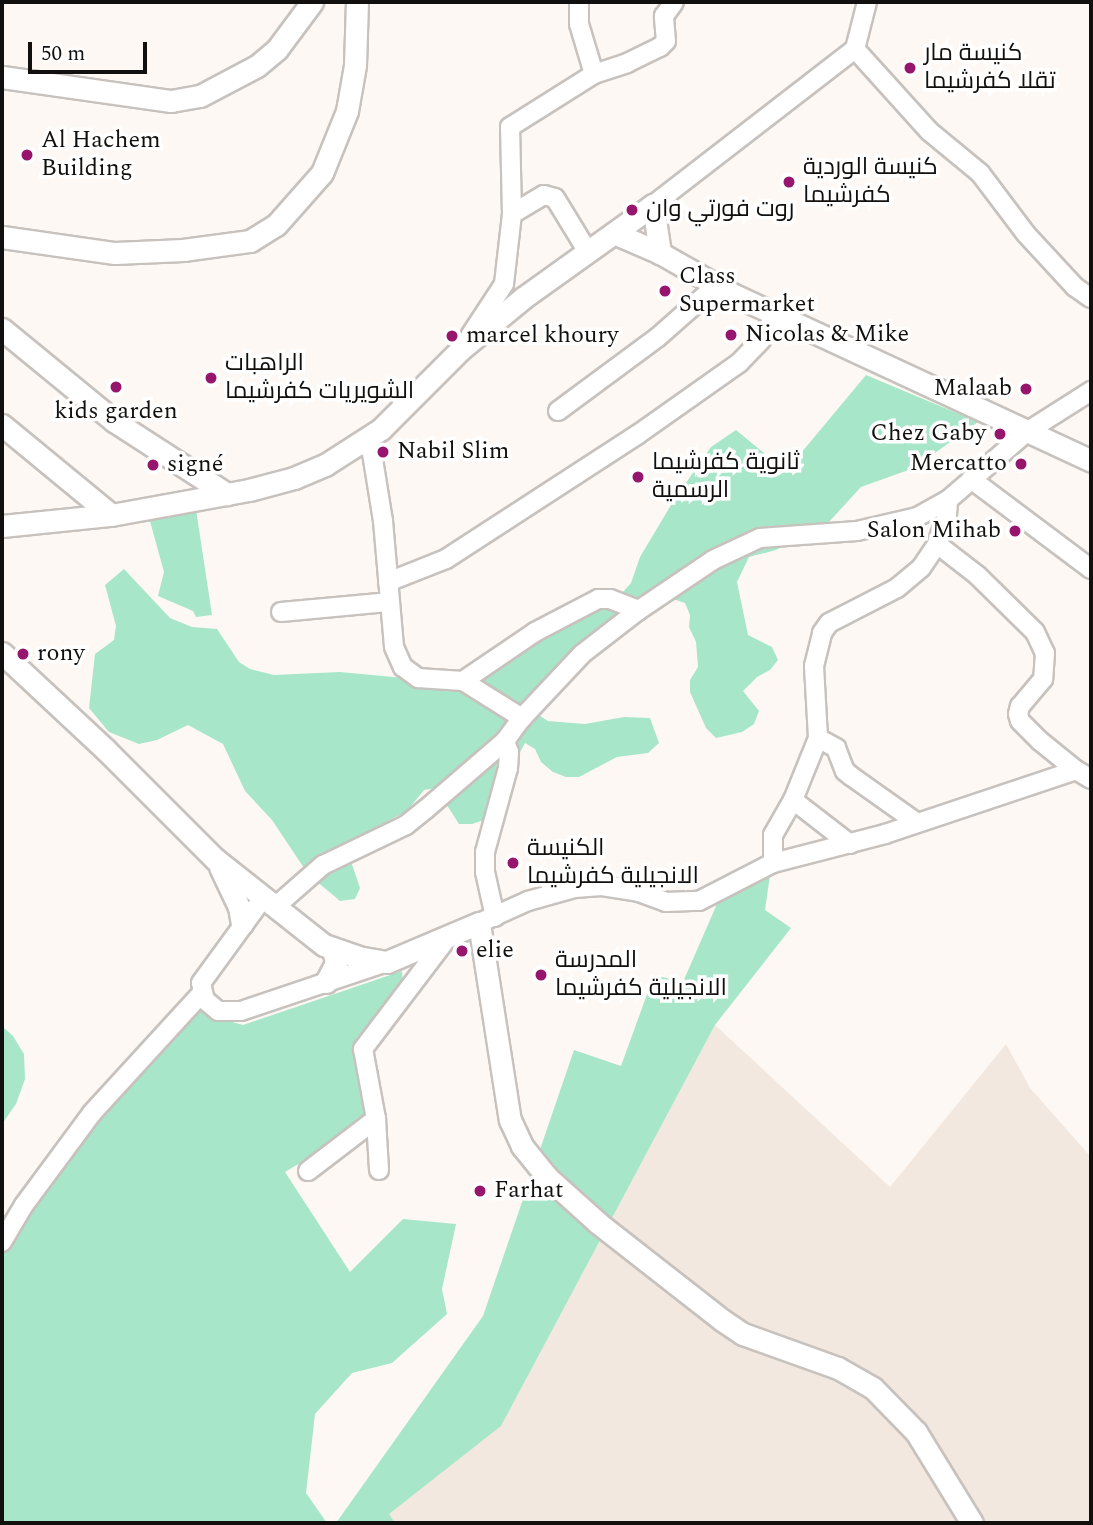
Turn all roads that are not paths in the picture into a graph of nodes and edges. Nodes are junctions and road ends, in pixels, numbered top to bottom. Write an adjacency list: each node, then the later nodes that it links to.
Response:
1 (312, 2): 8 (street)
2 (357, 2): 12 (street)
3 (579, 2): 7 (street)
4 (674, 2): 7 (street)
5 (867, 2): 6 (street)
6 (855, 49): 9 (street); 16 (street)
7 (594, 74): 10 (street)
8 (2, 77)
9 (653, 205): 11 (street); 14 (street)
10 (512, 214): 13 (street); 19 (street)
11 (614, 233): 13 (street); 14 (street)
12 (2, 237)
13 (588, 252): 19 (street)
14 (660, 254): 15 (street)
15 (717, 285): 17 (street); 21 (street)
16 (1091, 298)
17 (776, 314): 23 (street); 33 (street)
18 (2, 329): 27 (street)
19 (460, 350): 24 (street)
20 (1091, 391): 23 (street)
21 (558, 411)
22 (2, 425): 29 (street)
23 (1028, 431): 25 (street); 26 (street)
24 (365, 440): 27 (street); 33 (street)
25 (1091, 461)
26 (971, 480): 28 (street); 32 (street)
27 (227, 494): 29 (street)
28 (948, 500): 31 (street); 35 (street)
29 (111, 515): 30 (street)
30 (2, 526)
31 (937, 544): 40 (street); 42 (street)
32 (1091, 569)
33 (388, 582): 34 (street)
34 (388, 602): 36 (street); 38 (street)
35 (639, 610): 38 (street); 39 (street)
36 (281, 612)
37 (2, 653): 46 (street)
38 (463, 681): 39 (street)
39 (522, 718): 41 (street)
40 (818, 738): 43 (street); 44 (street)
41 (505, 741): 48 (street); 49 (street)
42 (1084, 775): 44 (street)
43 (793, 800): 45 (street); 47 (street)
44 (916, 822): 45 (street)
45 (850, 844): 47 (street)
46 (215, 859): 48 (street); 50 (street)
47 (773, 863): 49 (street)
48 (269, 902): 50 (street); 52 (street)
49 (487, 920): 51 (street); 60 (street)
50 (242, 924): 55 (street)
51 (448, 937): 53 (street); 56 (street)
52 (333, 949): 53 (street); 54 (street)
53 (387, 962): 54 (street)
54 (326, 982): 55 (street)
55 (202, 993): 59 (street)
56 (376, 1119): 57 (street); 58 (street)
57 (379, 1170)
58 (309, 1171)
59 (2, 1242)
60 (972, 1523)

